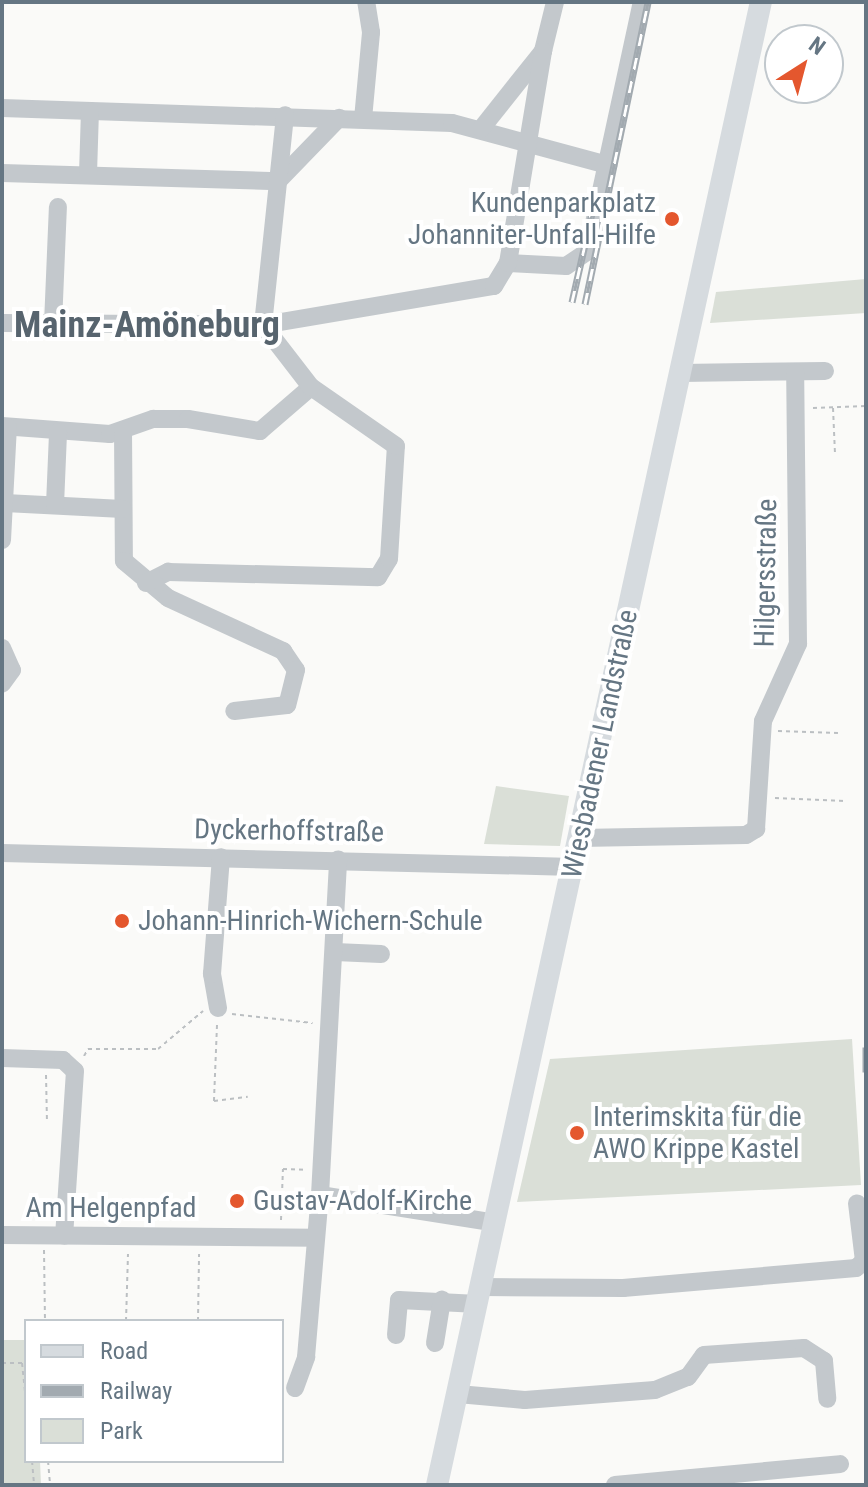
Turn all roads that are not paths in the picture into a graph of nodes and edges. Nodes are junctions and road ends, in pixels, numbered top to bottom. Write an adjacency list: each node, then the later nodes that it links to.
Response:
1 (366, 2): 10 (street)
2 (555, 2): 5 (street)
3 (642, 2): 13 (street)
4 (761, 2): 24 (main road, Wiesbadener Landstraße)
5 (543, 51): 11 (street); 12 (street)
6 (2, 108): 7 (street)
7 (90, 111): 8 (street); 15 (street)
8 (285, 115): 9 (street); 16 (street)
9 (339, 118): 10 (street); 16 (street)
10 (363, 119): 11 (street)
11 (481, 129): 12 (street)
12 (525, 145): 13 (street); 18 (street)
13 (608, 165): 18 (street)
14 (2, 173): 15 (street)
15 (88, 174): 16 (street)
16 (278, 181): 21 (street)
17 (58, 207): 20 (street)
18 (508, 263): 21 (street)
19 (2, 323): 20 (street)
20 (53, 324): 21 (street)
21 (263, 325): 25 (street)
22 (825, 371): 23 (street)
23 (795, 372): 24 (street); 37 (street, Hilgersstraße)
24 (681, 373): 37 (main road, Wiesbadener Landstraße)
25 (311, 387): 27 (street); 33 (street)
26 (5, 426): 28 (street); 29 (street)
27 (123, 430): 28 (street); 31 (street)
28 (58, 432): 30 (street)
29 (5, 503): 30 (street); 32 (street)
30 (55, 505): 31 (street)
31 (123, 509): 33 (street)
32 (2, 540)
33 (146, 583): 36 (street)
34 (2, 648): 35 (street)
35 (2, 684)
36 (234, 711)
37 (580, 838): 41 (main road, Wiesbadener Landstraße)
38 (2, 853): 39 (street, Dyckerhoffstraße)
39 (221, 857): 40 (street, Dyckerhoffstraße); 44 (street)
40 (338, 859): 41 (street, Dyckerhoffstraße); 42 (street)
41 (574, 867): 48 (main road, Wiesbadener Landstraße)
42 (335, 952): 43 (street); 46 (street)
43 (381, 954)
44 (218, 1008)
45 (2, 1058): 50 (street)
46 (320, 1195): 48 (street); 51 (street)
47 (857, 1203): 52 (street)
48 (496, 1223): 52 (main road, Wiesbadener Landstraße)
49 (2, 1235): 50 (street, Am Helgenpfad)
50 (64, 1236): 51 (street, Am Helgenpfad)
51 (316, 1238): 56 (street)
52 (480, 1296): 53 (street); 57 (main road, Wiesbadener Landstraße)
53 (442, 1300): 54 (street); 55 (street)
54 (396, 1335)
55 (435, 1343)
56 (295, 1388)
57 (458, 1394): 58 (street); 60 (main road, Wiesbadener Landstraße)
58 (827, 1399)
59 (840, 1464): 61 (street)
60 (437, 1485)
61 (615, 1485)

